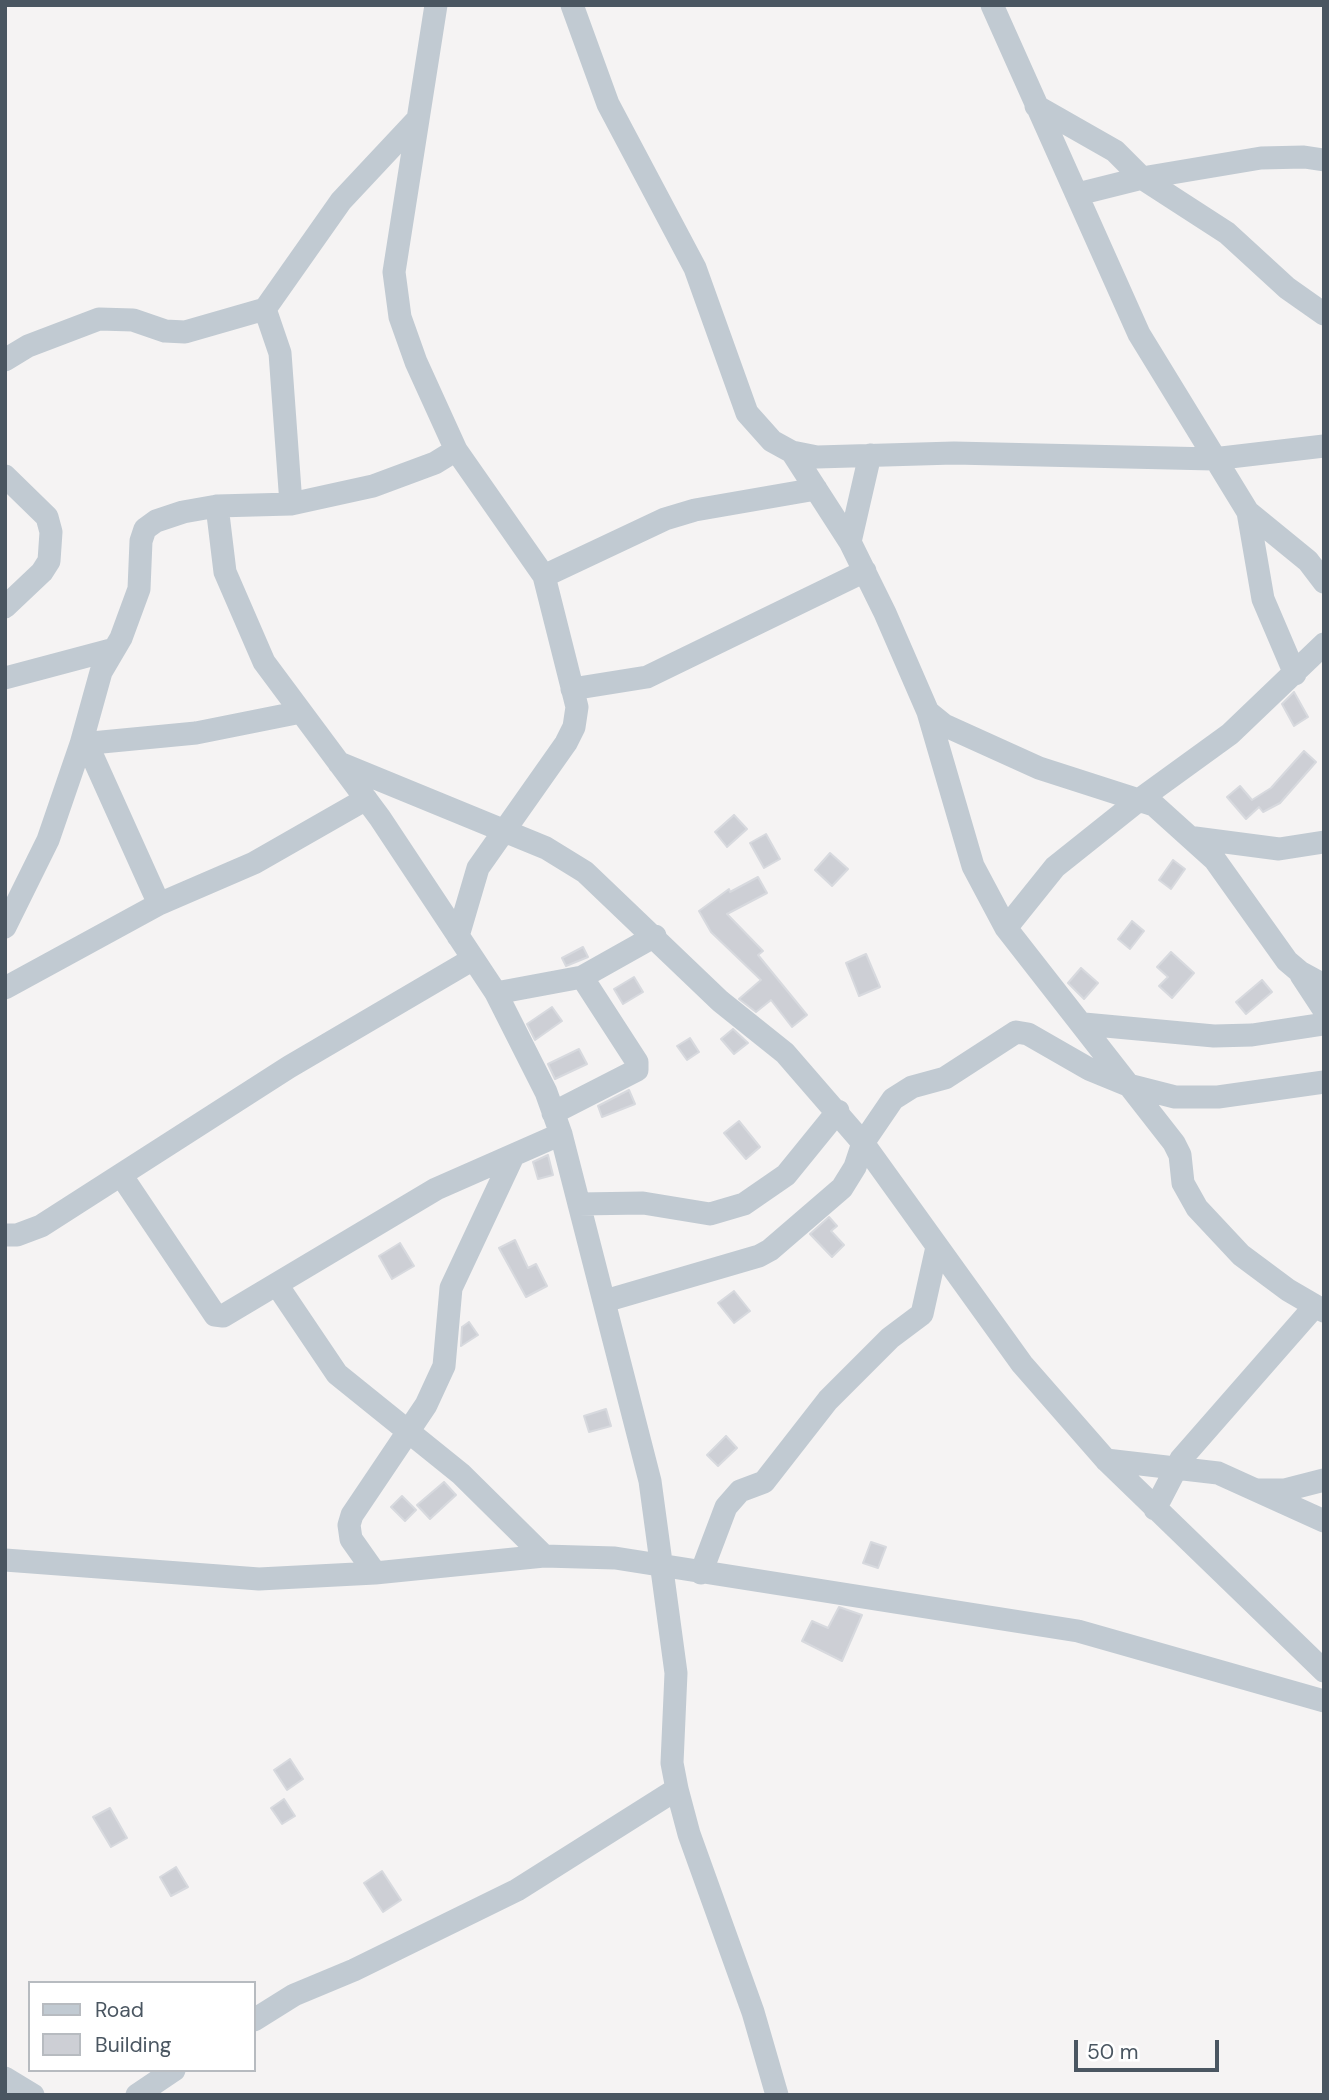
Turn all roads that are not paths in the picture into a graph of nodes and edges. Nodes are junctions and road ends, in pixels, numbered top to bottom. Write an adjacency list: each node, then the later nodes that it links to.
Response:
1 (436, 5): 5 (street)
2 (572, 5): 14 (street)
3 (992, 5): 4 (street)
4 (1036, 106): 7 (street); 8 (street)
5 (415, 122): 9 (street); 13 (street)
6 (1324, 160): 7 (street)
7 (1142, 178): 8 (street); 10 (street)
8 (1078, 194): 16 (street)
9 (265, 309): 11 (street); 19 (street)
10 (1324, 314)
11 (5, 360)
12 (1324, 446): 16 (street)
13 (456, 450): 19 (street); 24 (street)
14 (792, 452): 15 (street); 18 (street)
15 (870, 456): 16 (street); 22 (street)
16 (1213, 459): 21 (street)
17 (5, 476): 26 (street)
18 (816, 489): 22 (street); 24 (street)
19 (291, 504): 20 (street)
20 (218, 506): 28 (street); 32 (street)
21 (1248, 512): 25 (street); 29 (street)
22 (850, 542): 23 (street)
23 (865, 571): 31 (street); 33 (street)
24 (544, 576): 31 (street)
25 (1324, 582)
26 (5, 607)
27 (1324, 644): 29 (street)
28 (114, 649): 30 (street); 34 (street)
29 (1295, 674): 37 (street)
30 (5, 678)
31 (572, 689): 38 (street)
32 (301, 712): 34 (street); 35 (street)
33 (928, 712): 37 (street); 43 (street)
34 (84, 744): 41 (street); 42 (street)
35 (340, 763): 36 (street); 38 (street)
36 (366, 799): 41 (street); 44 (street)
37 (1139, 800): 39 (street); 43 (street)
38 (505, 831): 44 (street); 45 (street)
39 (1195, 838): 40 (street); 47 (street)
40 (1324, 842)
41 (159, 904): 50 (street)
42 (5, 927)
43 (1006, 928): 53 (street)
44 (458, 936): 46 (street)
45 (655, 936): 48 (street); 57 (street)
46 (473, 959): 51 (street); 61 (street)
47 (1300, 972): 49 (street); 52 (street)
48 (582, 977): 51 (street); 58 (street)
49 (1324, 985)
50 (5, 988)
51 (496, 993): 58 (street)
52 (1324, 1010)
53 (1084, 1024): 54 (street); 56 (street)
54 (1324, 1024)
55 (1324, 1082): 56 (street)
56 (1128, 1085): 59 (street); 67 (street)
57 (838, 1111): 59 (street); 62 (street)
58 (557, 1124): 60 (street); 62 (street)
59 (863, 1143): 64 (street); 66 (street)
60 (513, 1157): 65 (street); 68 (street)
61 (121, 1175): 63 (street); 65 (street)
62 (579, 1204): 66 (street)
63 (5, 1235)
64 (937, 1247): 69 (street); 79 (street)
65 (277, 1285): 68 (street)
66 (605, 1301): 77 (street)
67 (1319, 1308): 70 (street)
68 (409, 1432): 75 (street); 78 (street)
69 (1106, 1460): 70 (street); 73 (street)
70 (1174, 1468): 72 (street); 73 (street)
71 (1324, 1480): 72 (street)
72 (1259, 1490): 74 (street)
73 (1155, 1509): 80 (street)
74 (1324, 1521)
75 (544, 1556): 77 (street); 78 (street)
76 (5, 1560): 78 (street)
77 (664, 1568): 79 (street); 82 (street)
78 (375, 1573)
79 (701, 1573): 81 (street)
80 (1324, 1671)
81 (1324, 1701)
82 (677, 1789): 83 (street); 88 (street)
83 (256, 2019)
84 (171, 2072): 87 (street)
85 (5, 2078): 86 (street)
86 (33, 2095)
87 (137, 2095)
88 (777, 2095)

